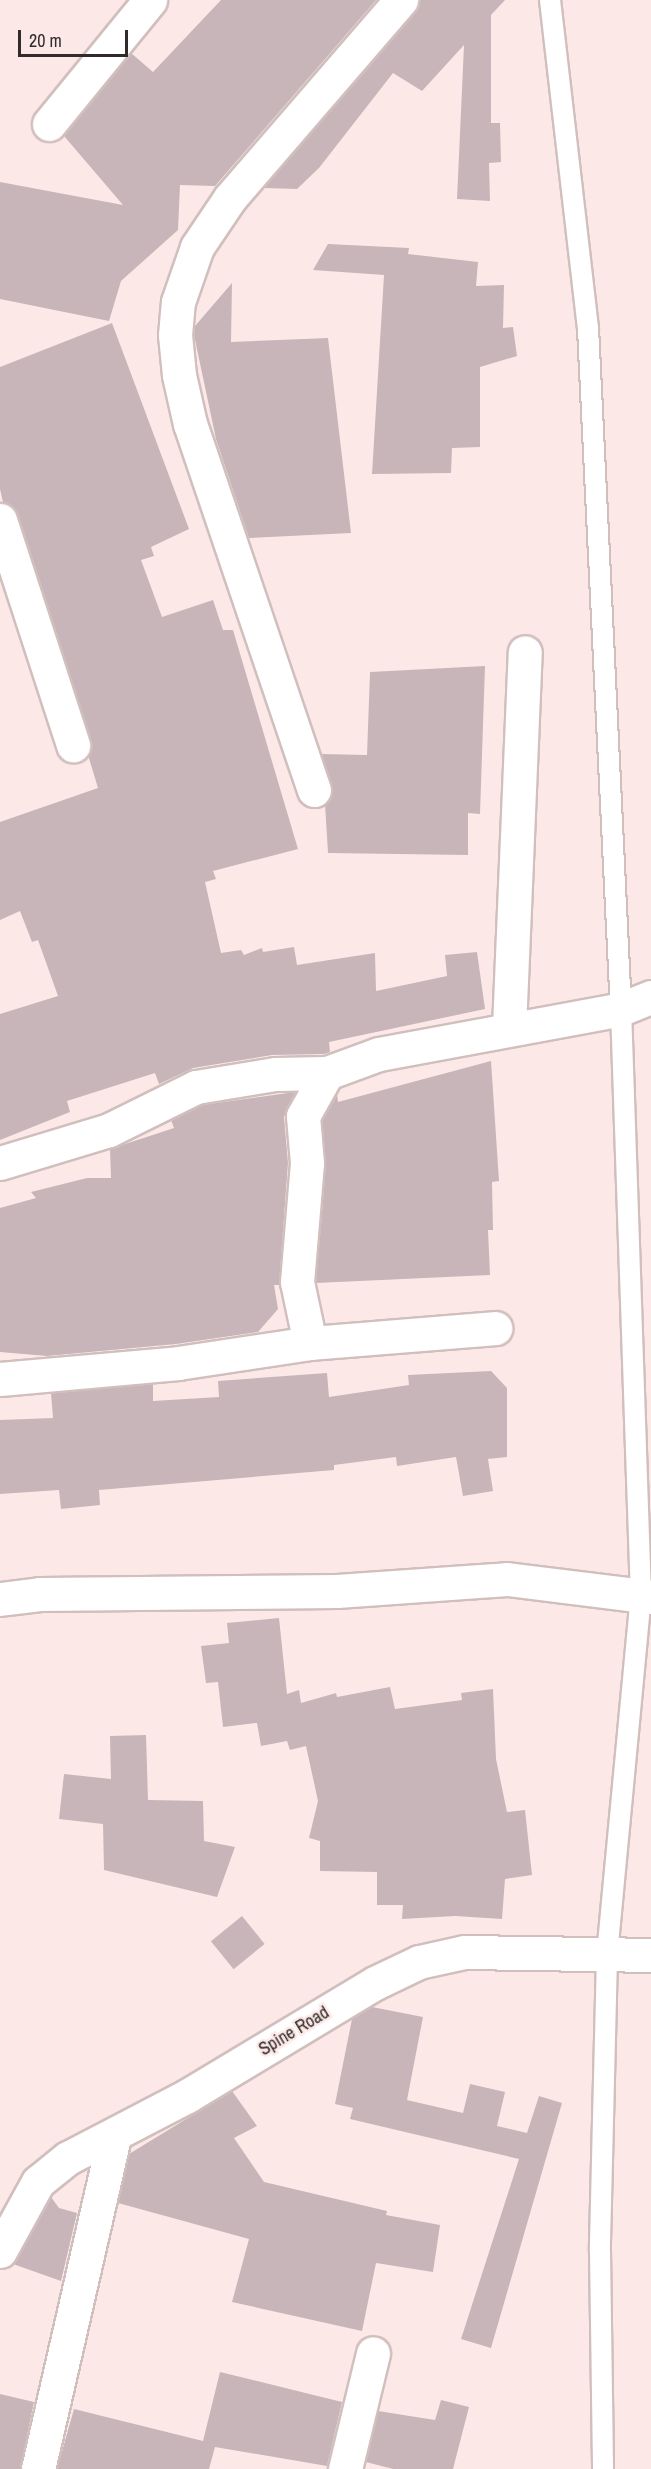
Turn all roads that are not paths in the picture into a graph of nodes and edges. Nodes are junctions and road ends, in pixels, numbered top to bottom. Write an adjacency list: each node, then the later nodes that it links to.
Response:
1 (150, 0): 4 (street)
2 (402, 0): 8 (street)
3 (550, 0): 9 (lane)
4 (49, 124)
5 (0, 520): 7 (street)
6 (525, 652): 10 (street)
7 (73, 745)
8 (314, 790)
9 (636, 1003): 10 (street); 16 (lane)
10 (509, 1028): 11 (street)
11 (327, 1073): 12 (street); 14 (street)
12 (0, 1163)
13 (495, 1328): 14 (street)
14 (310, 1343): 15 (street)
15 (0, 1379)
16 (646, 1596): 17 (street); 19 (lane)
17 (0, 1599)
18 (651, 1954): 19 (street, Spine Road)
19 (608, 1956): 20 (street, Spine Road); 25 (lane)
20 (114, 2136): 21 (street, Spine Road); 23 (street)
21 (0, 2251)
22 (373, 2353): 24 (street)
23 (38, 2469)
24 (345, 2469)
25 (603, 2469)

